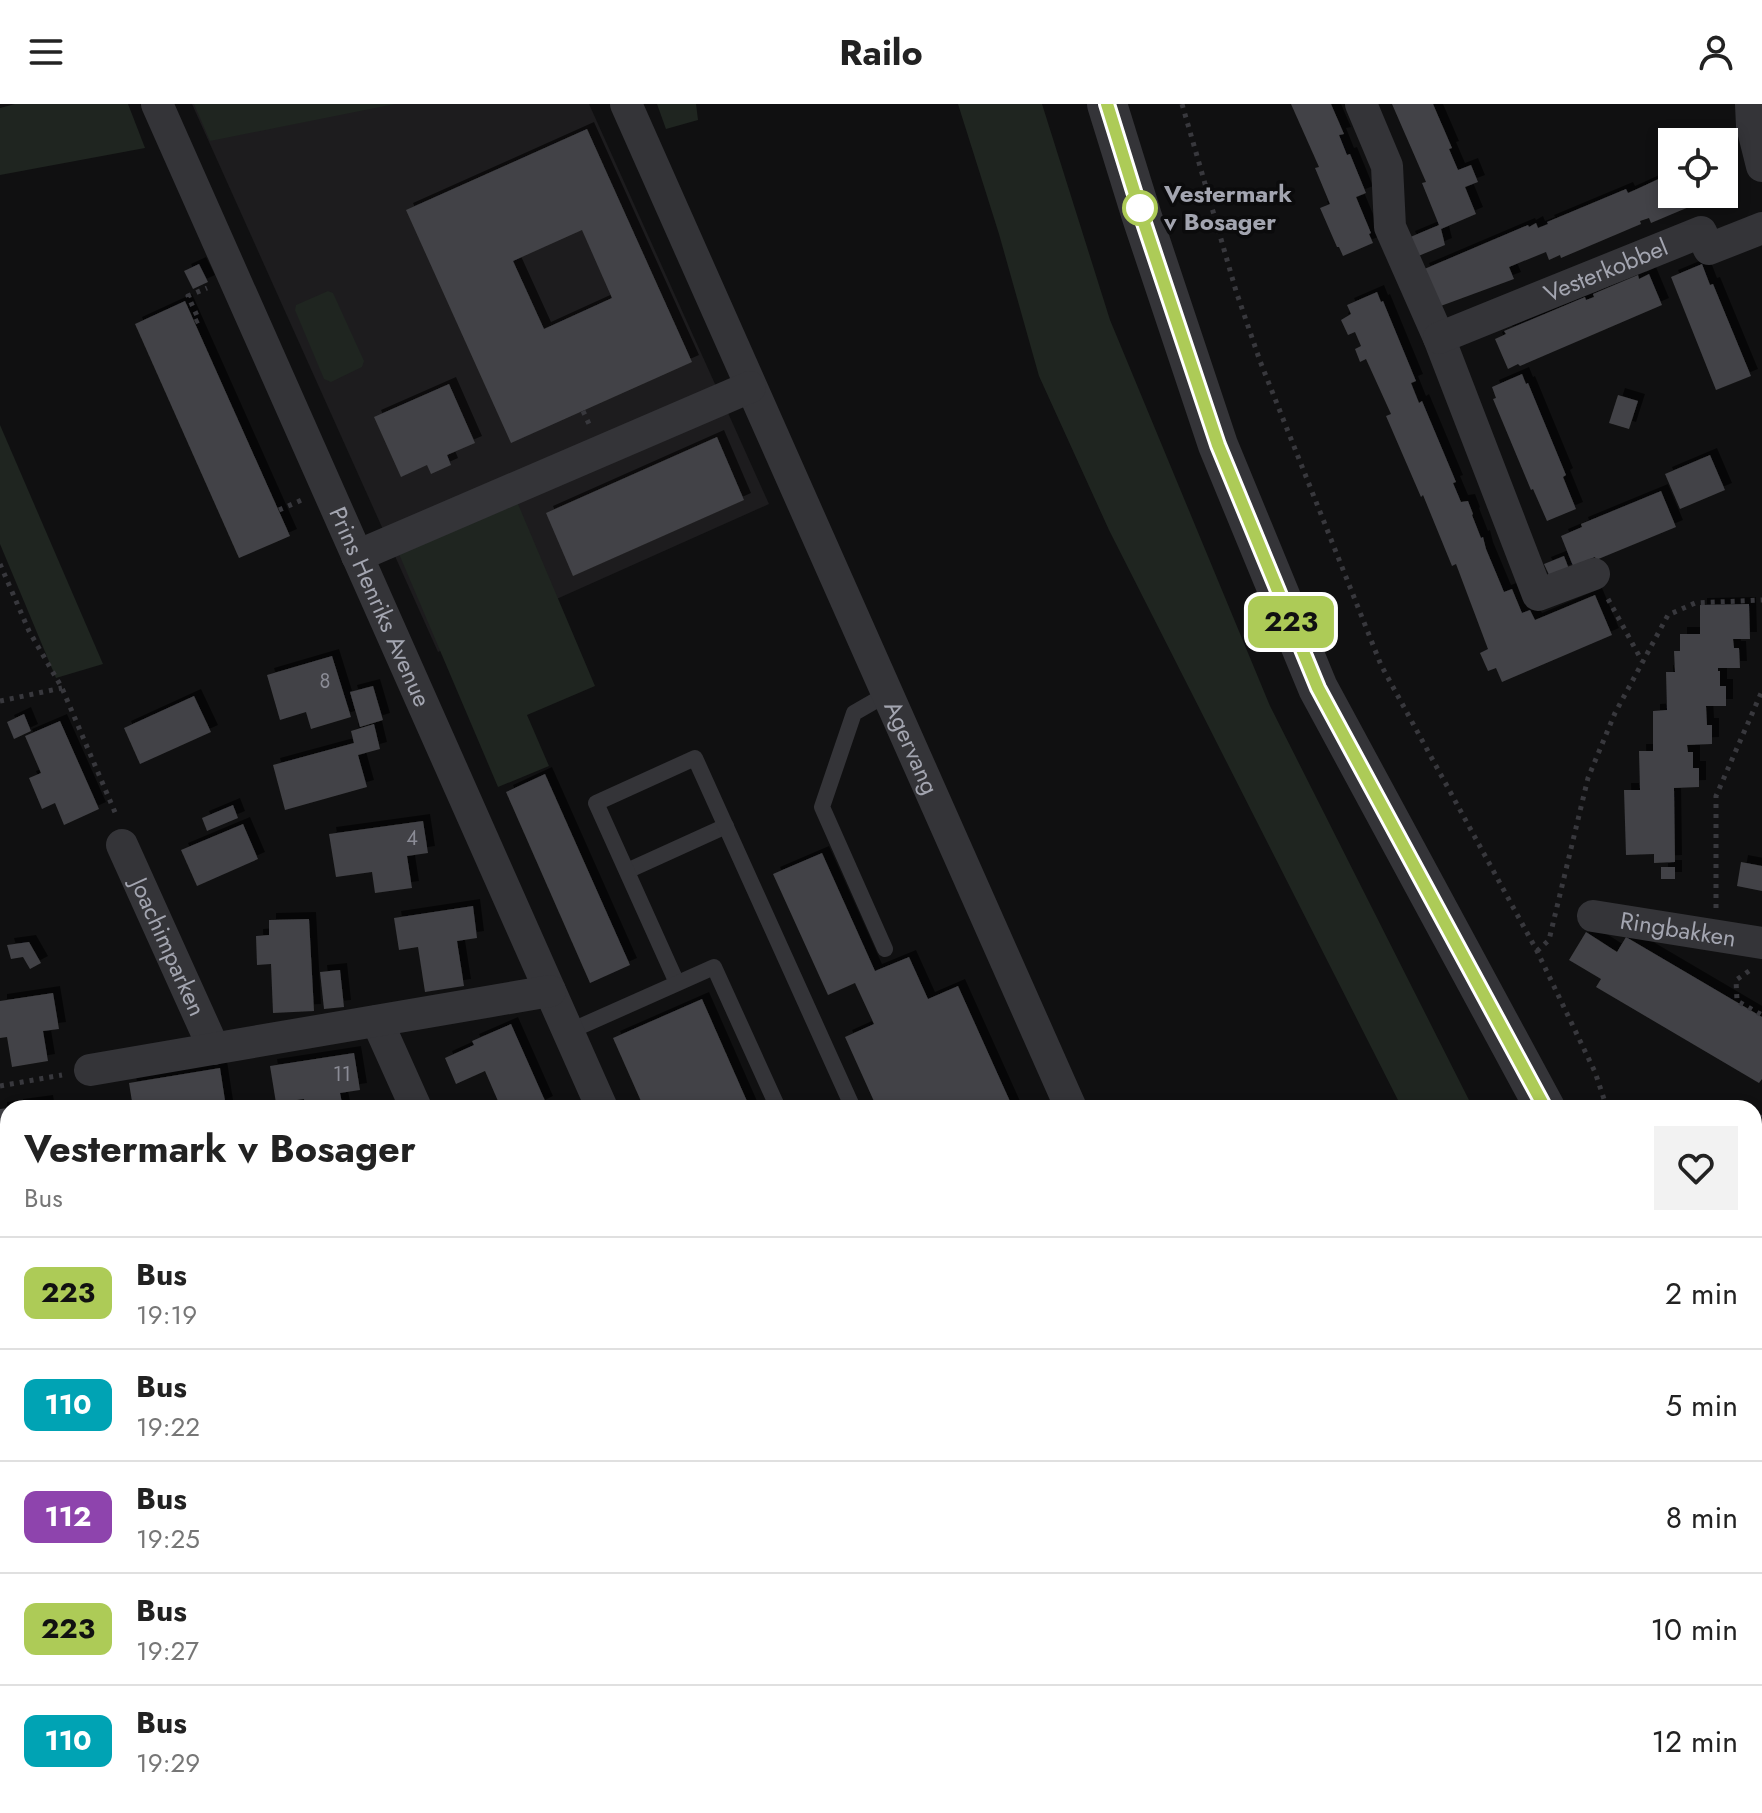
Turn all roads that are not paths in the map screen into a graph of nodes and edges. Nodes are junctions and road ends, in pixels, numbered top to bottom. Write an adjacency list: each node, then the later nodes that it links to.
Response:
1 (157, 104): 10 (street, Prins Henriks Avenue)
2 (626, 104): 9 (street, Agervang)
3 (1107, 104): 30 (street)
4 (1361, 104): 8 (street)
5 (1751, 104): 6 (street)
6 (1762, 166)
7 (1762, 228): 8 (street, Vesterkobbel)
8 (1439, 338): 11 (street)
9 (750, 387): 10 (street); 12 (street, Agervang)
10 (357, 556): 20 (street, Prins Henriks Avenue)
11 (1594, 574)
12 (887, 694): 18 (lane); 29 (street, Agervang)
13 (726, 826): 15 (lane); 15 (lane); 28 (lane)
14 (122, 845): 23 (street, Joachimparken)
15 (627, 871): 19 (lane)
16 (1593, 916): 17 (street, Ringbakken)
17 (1762, 943)
18 (885, 949)
19 (677, 983): 22 (lane); 27 (lane)
20 (550, 991): 21 (street, Joachimparken); 22 (street, Prins Henriks Avenue)
21 (377, 1021): 23 (street, Joachimparken); 25 (street)
22 (568, 1032): 26 (street, Prins Henriks Avenue)
23 (214, 1049): 24 (street, Joachimparken)
24 (90, 1070)
25 (412, 1100)
26 (598, 1100)
27 (774, 1100)
28 (849, 1100)
29 (1067, 1100)
30 (1541, 1100)

